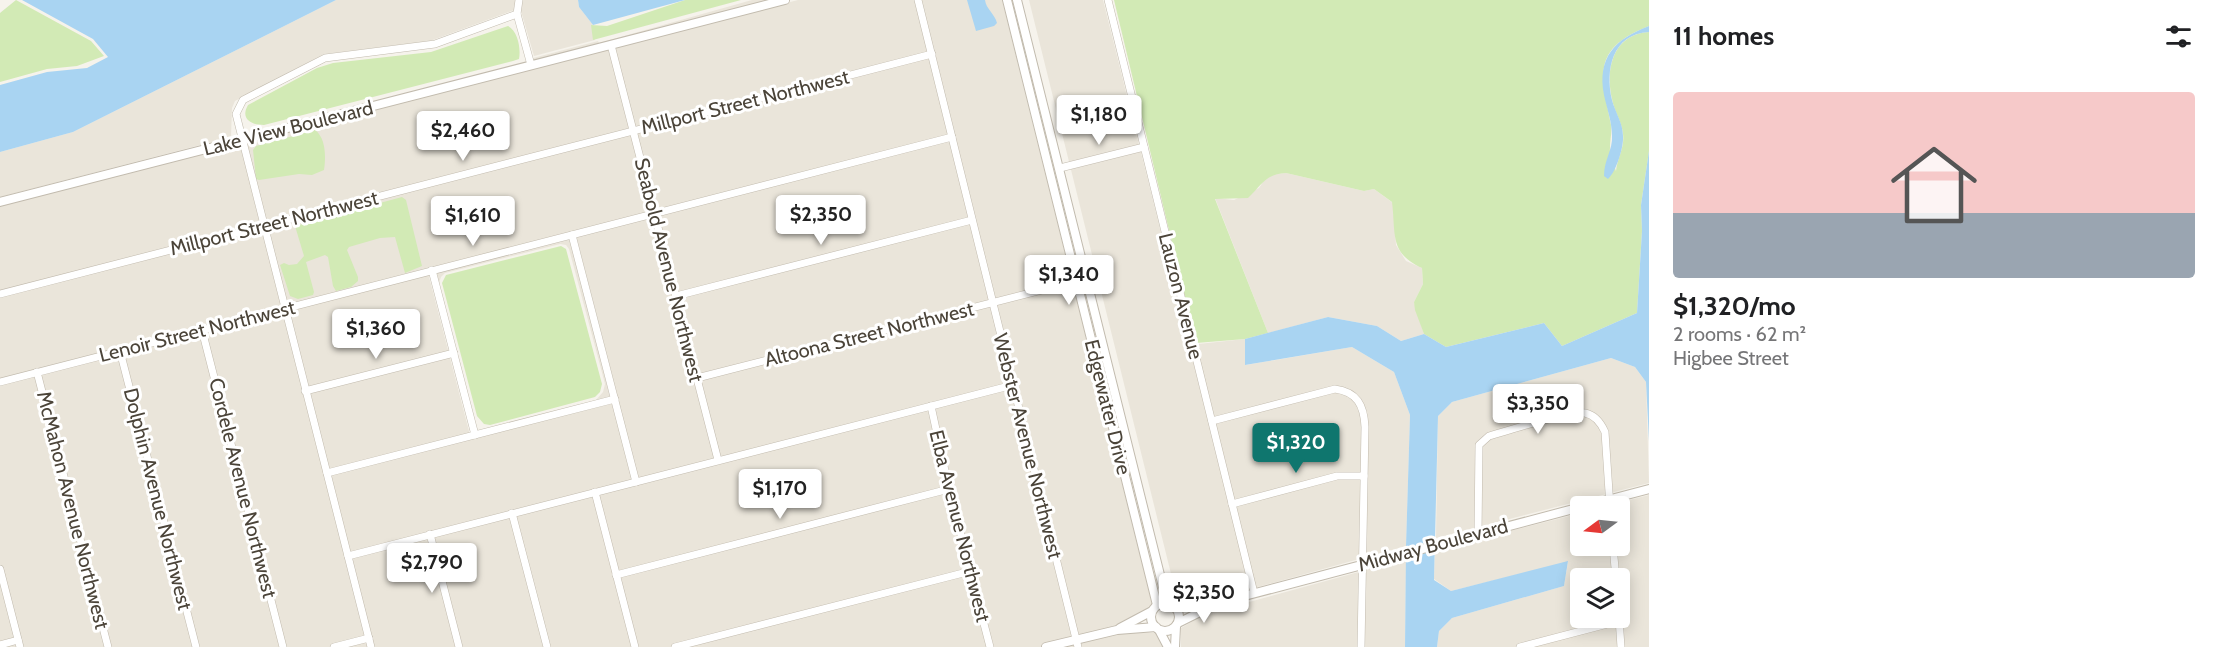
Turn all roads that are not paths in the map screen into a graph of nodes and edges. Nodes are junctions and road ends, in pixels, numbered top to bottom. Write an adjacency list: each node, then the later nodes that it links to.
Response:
1 (519, 0): 7 (street)
2 (785, 0): 8 (street, Lake View Boulevard)
3 (918, 0): 9 (street, Webster Avenue Northwest)
4 (1007, 0): 22 (street, Edgewater Drive)
5 (1017, 0): 15 (street, Edgewater Drive)
6 (1108, 0): 14 (street, Lauzon Avenue)
7 (517, 14): 10 (street); 13 (street)
8 (611, 45): 10 (street, Lake View Boulevard); 11 (street, Seabold Avenue Northwest)
9 (932, 54): 11 (street, Millport Street Northwest); 12 (street, Webster Avenue Northwest)
10 (531, 65): 13 (street, Lake View Boulevard)
11 (634, 131): 17 (street, Seabold Avenue Northwest); 19 (street, Millport Street Northwest)
12 (952, 137): 17 (street, Lenoir Street Northwest); 18 (street, Webster Avenue Northwest)
13 (241, 140): 16 (street, Lake View Boulevard); 19 (street)
14 (1144, 147): 15 (street); 37 (street, Lauzon Avenue)
15 (1060, 168): 60 (street, Edgewater Drive)
16 (0, 201)
17 (655, 213): 20 (street, Lenoir Street Northwest); 24 (street, Seabold Avenue Northwest)
18 (972, 220): 24 (street); 25 (street, Webster Avenue Northwest)
19 (263, 226): 23 (street, Millport Street Northwest); 26 (street)
20 (572, 235): 21 (street, Lenoir Street Northwest); 35 (street)
21 (432, 270): 26 (street, Lenoir Street Northwest); 29 (street)
22 (1077, 281): 25 (street, Altoona Street Northwest); 61 (street, Edgewater Drive)
23 (0, 294)
24 (676, 296): 31 (street, Seabold Avenue Northwest)
25 (993, 302): 31 (street, Altoona Street Northwest); 33 (street, Webster Avenue Northwest)
26 (284, 309): 27 (street, Lenoir Street Northwest); 34 (street)
27 (202, 330): 28 (street, Lenoir Street Northwest); 73 (street, Cordele Avenue Northwest)
28 (120, 351): 30 (street, Lenoir Street Northwest); 72 (street, Dolphin Avenue Northwest)
29 (454, 353): 34 (street); 38 (street)
30 (37, 372): 32 (street, Lenoir Street Northwest); 71 (street, McMahon Avenue Northwest)
31 (697, 378): 39 (street, Seabold Avenue Northwest)
32 (0, 382)
33 (1013, 385): 36 (street); 68 (street, Webster Avenue Northwest)
34 (305, 391): 40 (street)
35 (615, 399): 38 (street); 42 (street)
36 (931, 406): 39 (street); 43 (street, Elba Avenue Northwest)
37 (1212, 421): 41 (street); 48 (street, Lauzon Avenue)
38 (475, 435): 40 (street)
39 (718, 460): 42 (street)
40 (327, 473): 53 (street)
41 (1364, 476): 48 (street); 54 (street)
42 (636, 482): 45 (street)
43 (950, 489): 56 (street, Elba Avenue Northwest); 57 (street)
44 (1648, 490): 47 (street, Midway Boulevard)
45 (595, 492): 50 (street); 57 (street)
46 (1610, 496): 52 (street)
47 (1630, 496)
48 (1232, 504): 58 (street, Lauzon Avenue)
49 (1570, 512): 52 (street, Midway Boulevard)
50 (512, 513): 51 (street); 77 (street)
51 (430, 534): 53 (street); 76 (street)
52 (1478, 534): 54 (street, Midway Boulevard)
53 (348, 556): 67 (street)
54 (1363, 564): 58 (street, Midway Boulevard); 84 (street)
55 (0, 568): 69 (street)
56 (971, 571): 79 (street); 80 (street, Elba Avenue Northwest)
57 (616, 574): 78 (street)
58 (1254, 593): 59 (street, Midway Boulevard)
59 (1218, 603): 60 (street, Midway Boulevard); 62 (street, Midway Boulevard)
60 (1171, 604): 61 (street); 62 (street)
61 (1154, 608): 65 (street); 66 (street)
62 (1177, 624): 65 (street); 83 (street)
63 (1587, 628): 85 (street)
64 (1620, 628): 86 (street)
65 (1158, 629): 66 (street); 82 (street)
66 (1117, 630): 68 (street)
67 (369, 638): 74 (street); 75 (street)
68 (1077, 643): 81 (street)
69 (19, 644): 70 (street)
70 (0, 645)
71 (108, 647)
72 (196, 647)
73 (283, 647)
74 (334, 647)
75 (371, 647)
76 (459, 647)
77 (547, 647)
78 (634, 647)
79 (675, 647)
80 (990, 647)
81 (1046, 647)
82 (1168, 647)
83 (1175, 647)
84 (1361, 647)
85 (1520, 647)
86 (1621, 647)

